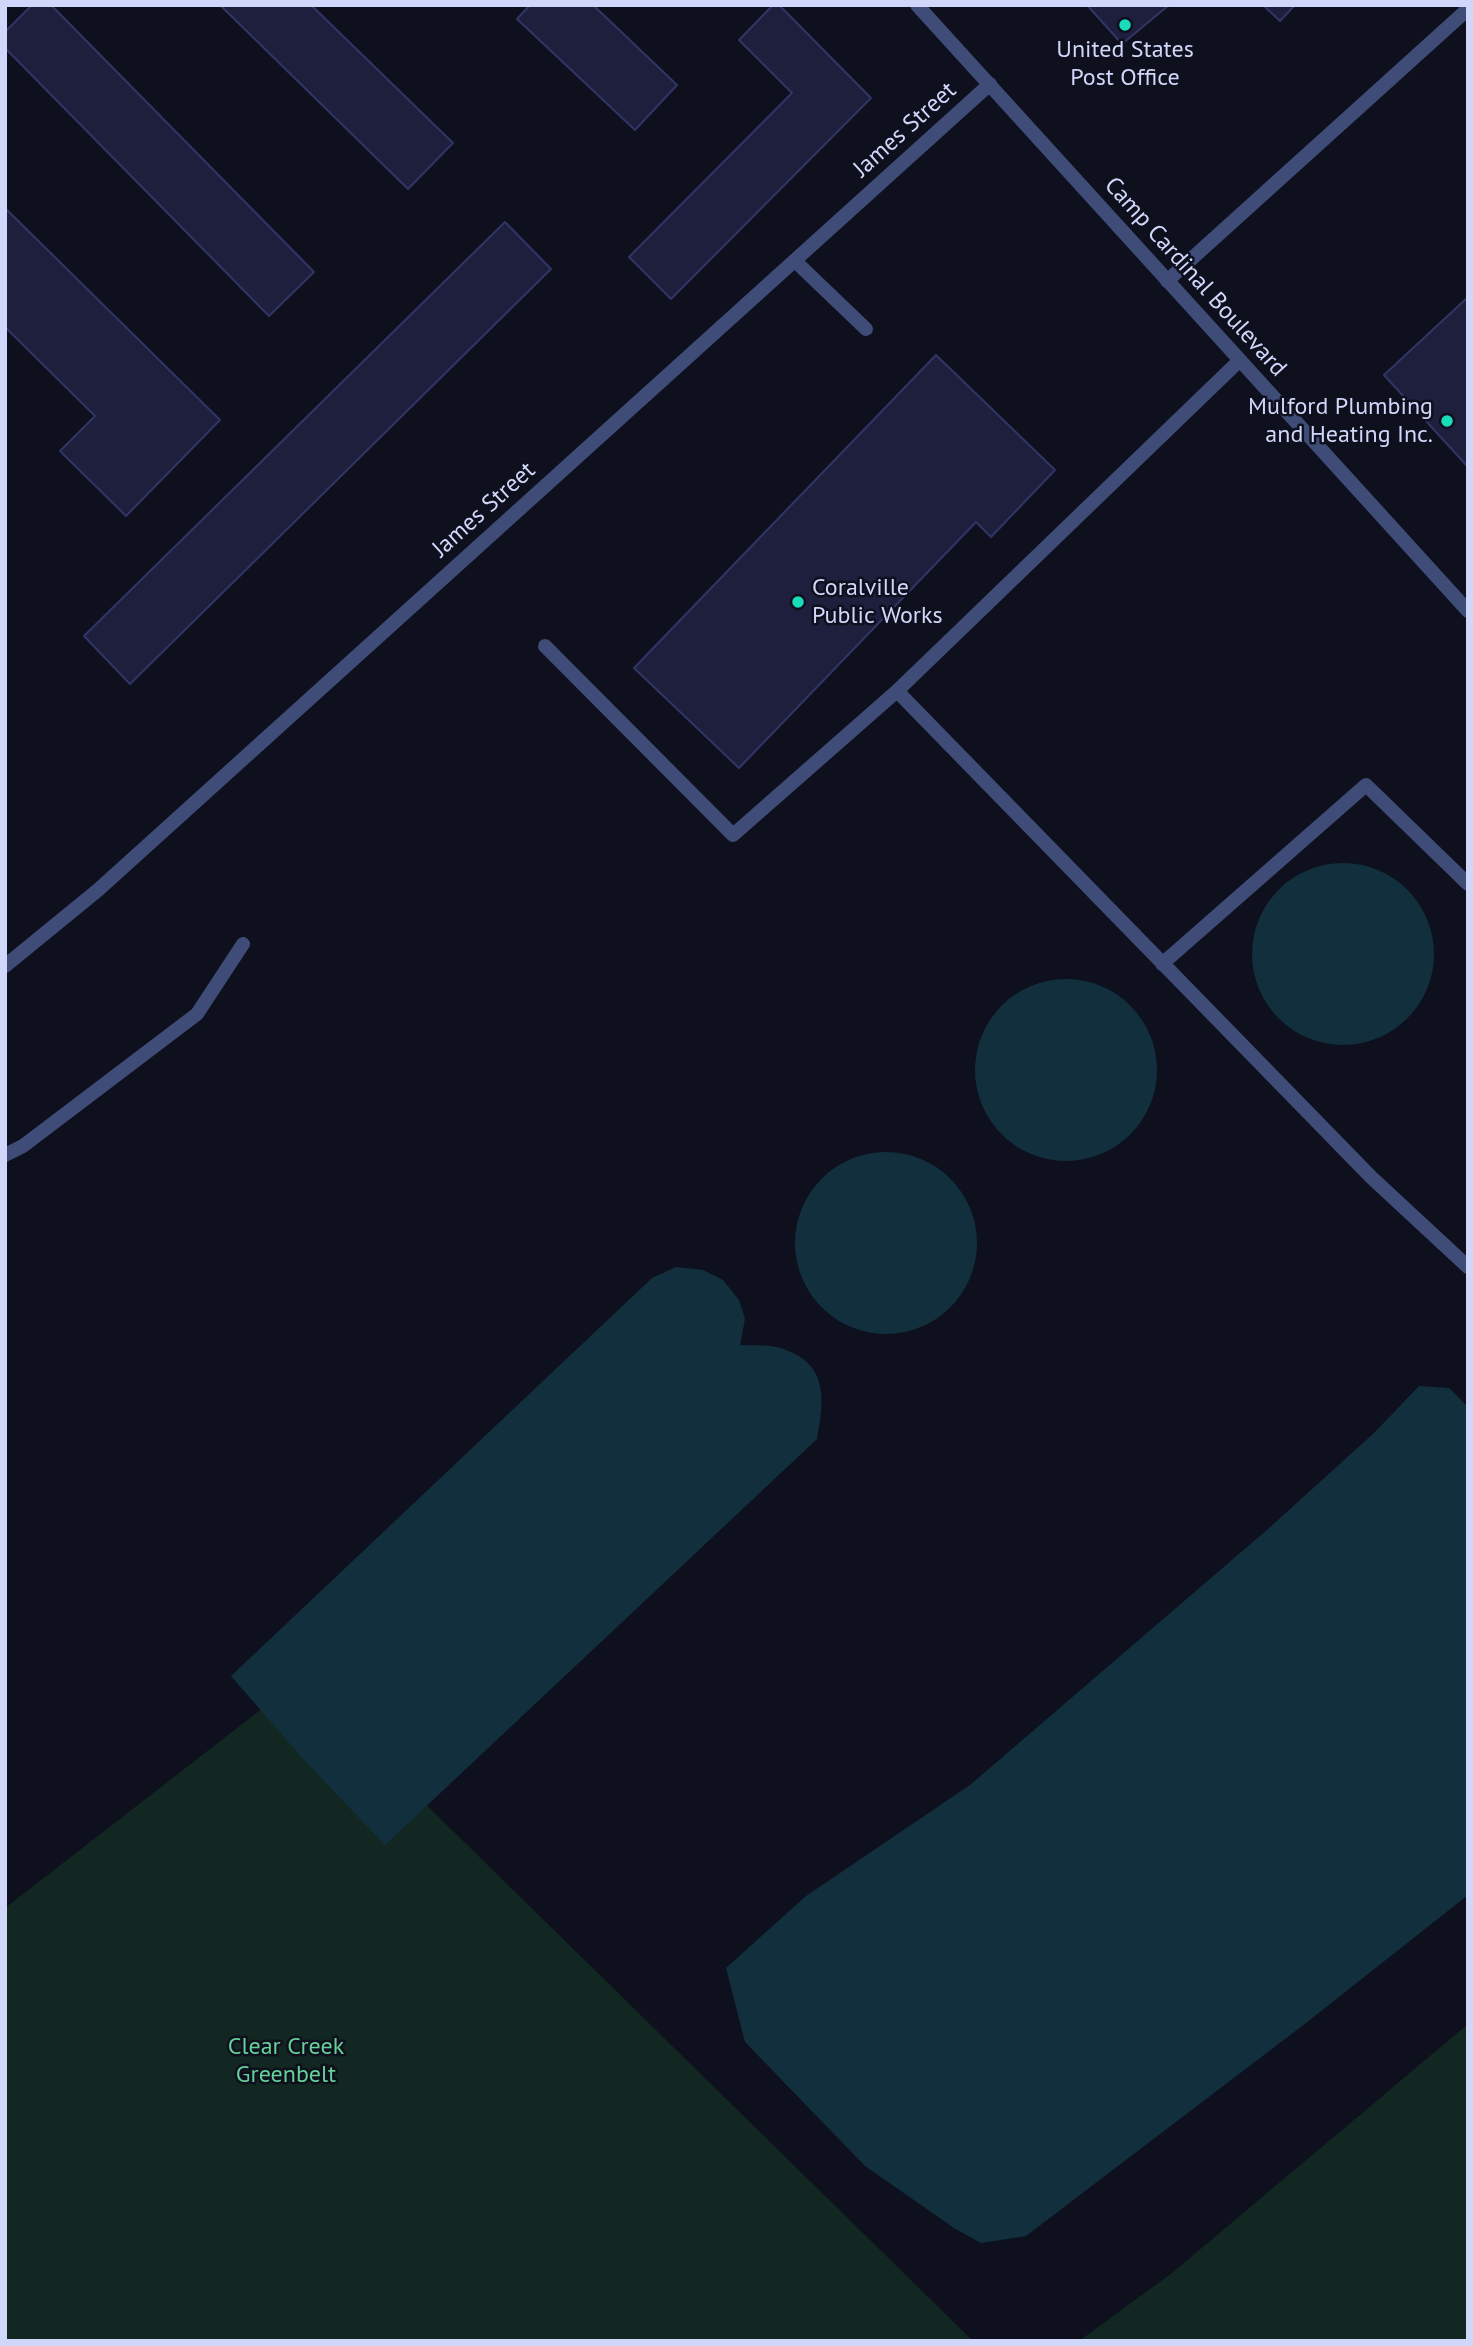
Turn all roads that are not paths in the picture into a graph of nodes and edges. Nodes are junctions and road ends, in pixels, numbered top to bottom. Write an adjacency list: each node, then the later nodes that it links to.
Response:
1 (917, 5): 3 (street, Camp Cardinal Boulevard)
2 (1468, 9): 5 (street)
3 (990, 84): 4 (street, James Street); 5 (street, Camp Cardinal Boulevard)
4 (794, 261): 6 (street); 13 (street, James Street)
5 (1167, 281): 7 (street, Camp Cardinal Boulevard)
6 (866, 329)
7 (1239, 361): 8 (street, Camp Cardinal Boulevard); 10 (street)
8 (1468, 611)
9 (545, 646): 10 (street)
10 (897, 691): 14 (street)
11 (1468, 884): 14 (street)
12 (243, 944): 15 (street)
13 (6, 964)
14 (1162, 964): 16 (street)
15 (5, 1155)
16 (1468, 1267)

